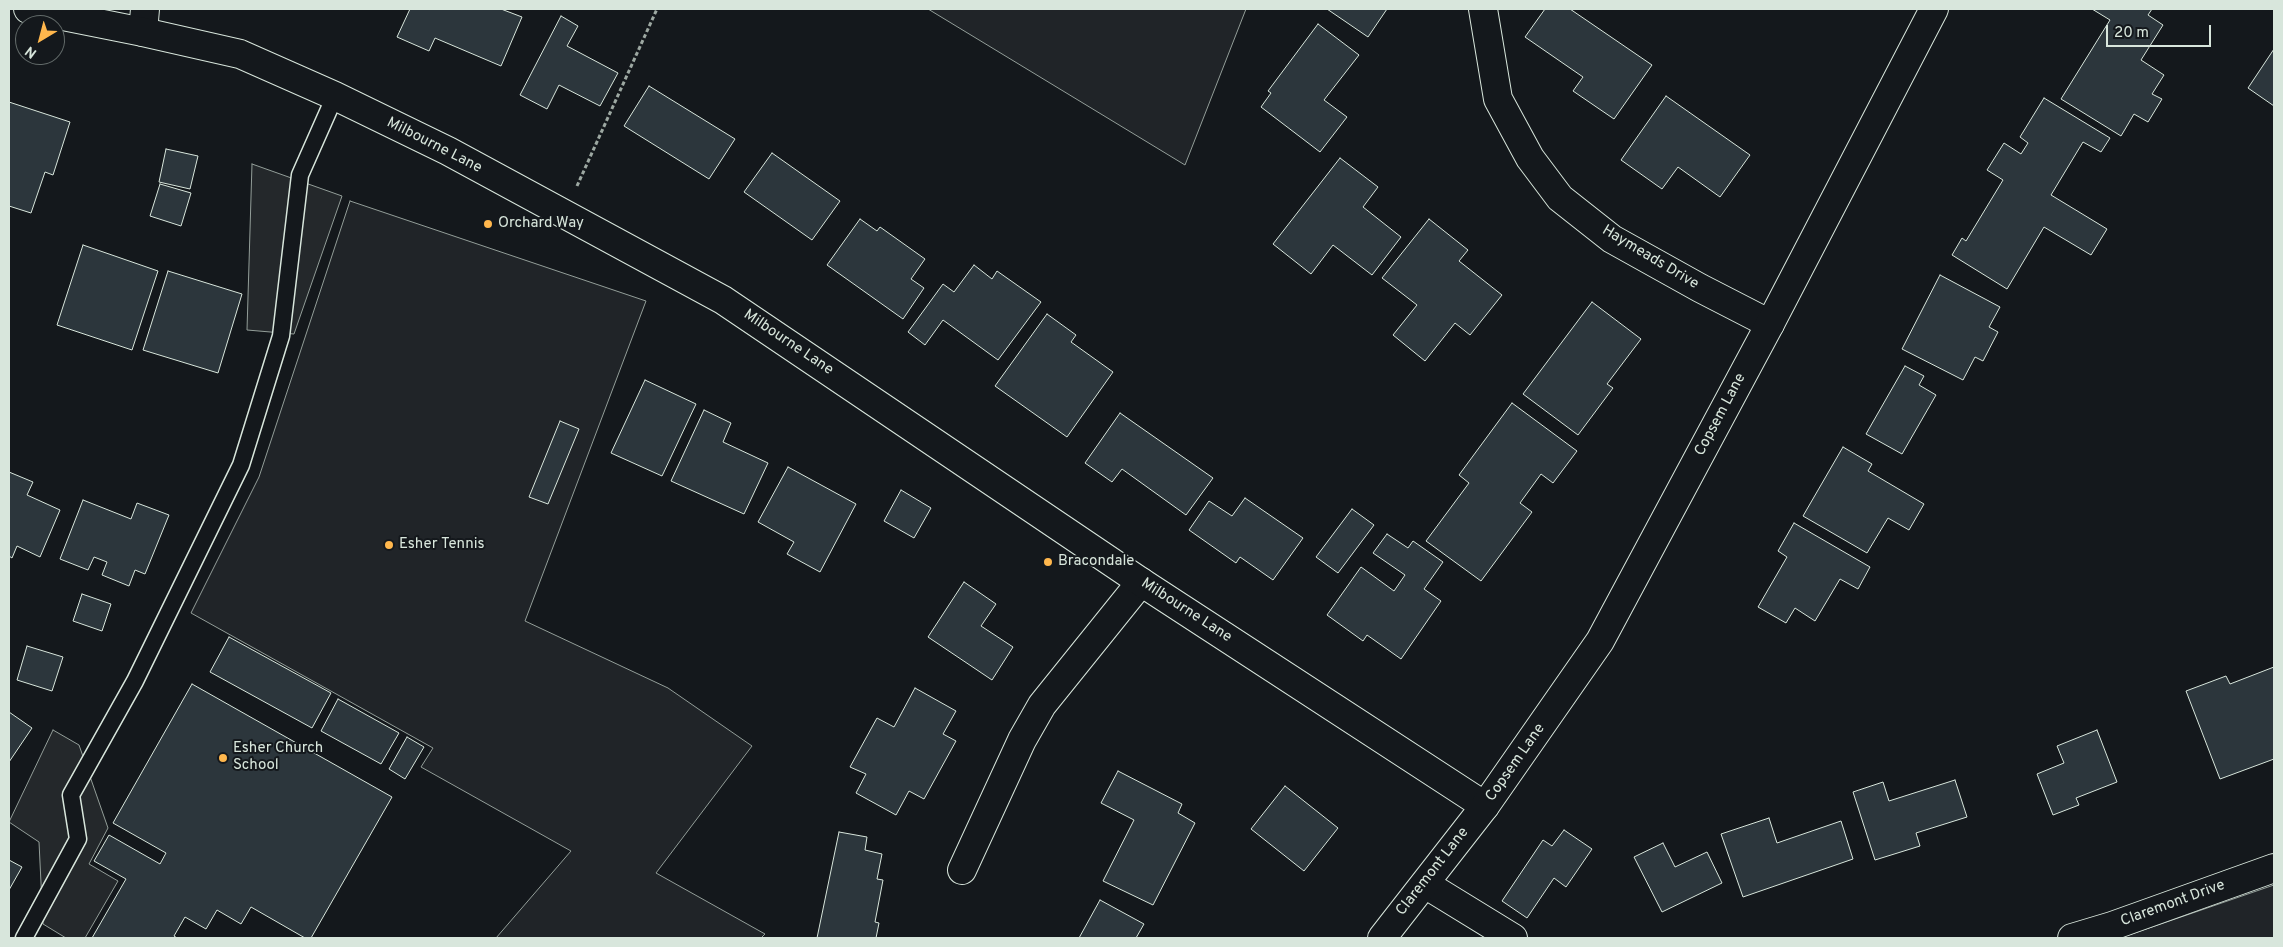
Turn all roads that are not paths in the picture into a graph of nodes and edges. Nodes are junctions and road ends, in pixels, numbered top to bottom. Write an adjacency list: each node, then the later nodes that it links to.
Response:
1 (28, 9): 4 (street, Milbourne Lane)
2 (1483, 9): 6 (street, Haymeads Drive)
3 (1934, 9): 6 (street, Copsem Lane)
4 (144, 20): 5 (street, Milbourne Lane)
5 (335, 96): 7 (street, Milbourne Lane); 12 (lane)
6 (1770, 324): 8 (street, Copsem Lane)
7 (1141, 582): 8 (street, Milbourne Lane); 10 (street)
8 (1485, 806): 11 (street, Claremont Lane)
9 (2274, 868): 15 (street, Claremont Drive)
10 (962, 870)
11 (1424, 884): 13 (street, Claremont Lane); 14 (street)
12 (24, 938)
13 (1382, 938)
14 (1513, 938)
15 (2072, 938)

